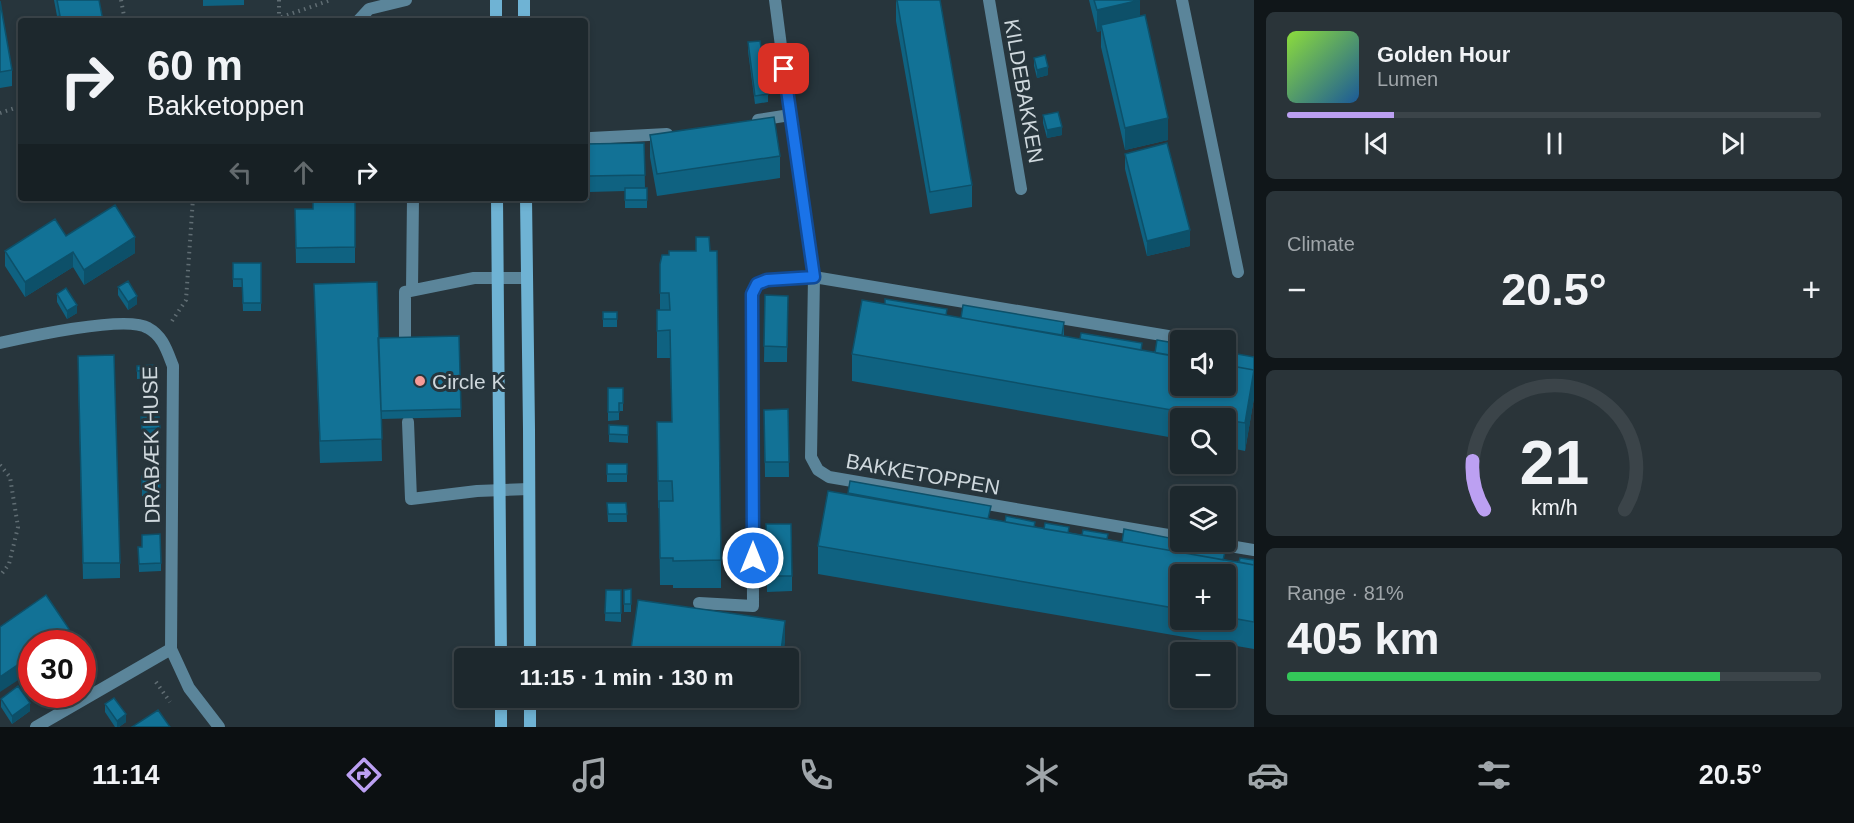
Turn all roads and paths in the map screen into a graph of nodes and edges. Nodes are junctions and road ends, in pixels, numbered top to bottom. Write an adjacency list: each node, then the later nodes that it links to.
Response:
1 (121, 0): 10 (path)
2 (279, 0): 11 (path)
3 (331, 0): 11 (path)
4 (406, 0): 12 (street)
5 (496, 0): 13 (main road)
6 (524, 0): 14 (main road)
7 (775, 0): 17 (street, BAKKETOPPEN)
8 (989, 0): 21 (street, KILDEBAKKEN)
9 (1182, 0): 26 (street)
10 (124, 18)
11 (279, 18)
12 (361, 18)
13 (496, 18)
14 (524, 18)
15 (18, 107): 16 (path)
16 (0, 113)
17 (790, 115): 18 (street); 27 (street, BAKKETOPPEN)
18 (746, 122)
19 (680, 132): 20 (street)
20 (591, 138)
21 (1021, 189)
22 (193, 201): 32 (path)
23 (413, 201): 30 (street)
24 (497, 201): 28 (main road)
25 (526, 201): 29 (main road)
26 (1238, 272)
27 (814, 277): 31 (street); 39 (street, BAKKETOPPEN); 43 (street)
28 (497, 278): 29 (street); 30 (street); 38 (main road)
29 (526, 278): 37 (main road)
30 (412, 290): 33 (street)
31 (1170, 336)
32 (160, 339): 34 (street, DRABÆK HUSE); 46 (street, DRABÆK HUSE)
33 (405, 342)
34 (0, 343)
35 (408, 422): 38 (street)
36 (0, 465): 42 (path)
37 (529, 489): 38 (street); 45 (main road)
38 (501, 490): 44 (main road)
39 (1170, 535)
40 (1236, 547): 41 (street)
41 (1254, 550)
42 (0, 576)
43 (699, 603)
44 (501, 648)
45 (530, 648)
46 (171, 649): 47 (street); 52 (street, DRABÆK HUSE)
47 (144, 664): 48 (path); 51 (street)
48 (172, 704)
49 (501, 708): 53 (main road)
50 (530, 708): 54 (main road)
51 (36, 727)
52 (219, 727)
53 (501, 727)
54 (530, 727)

